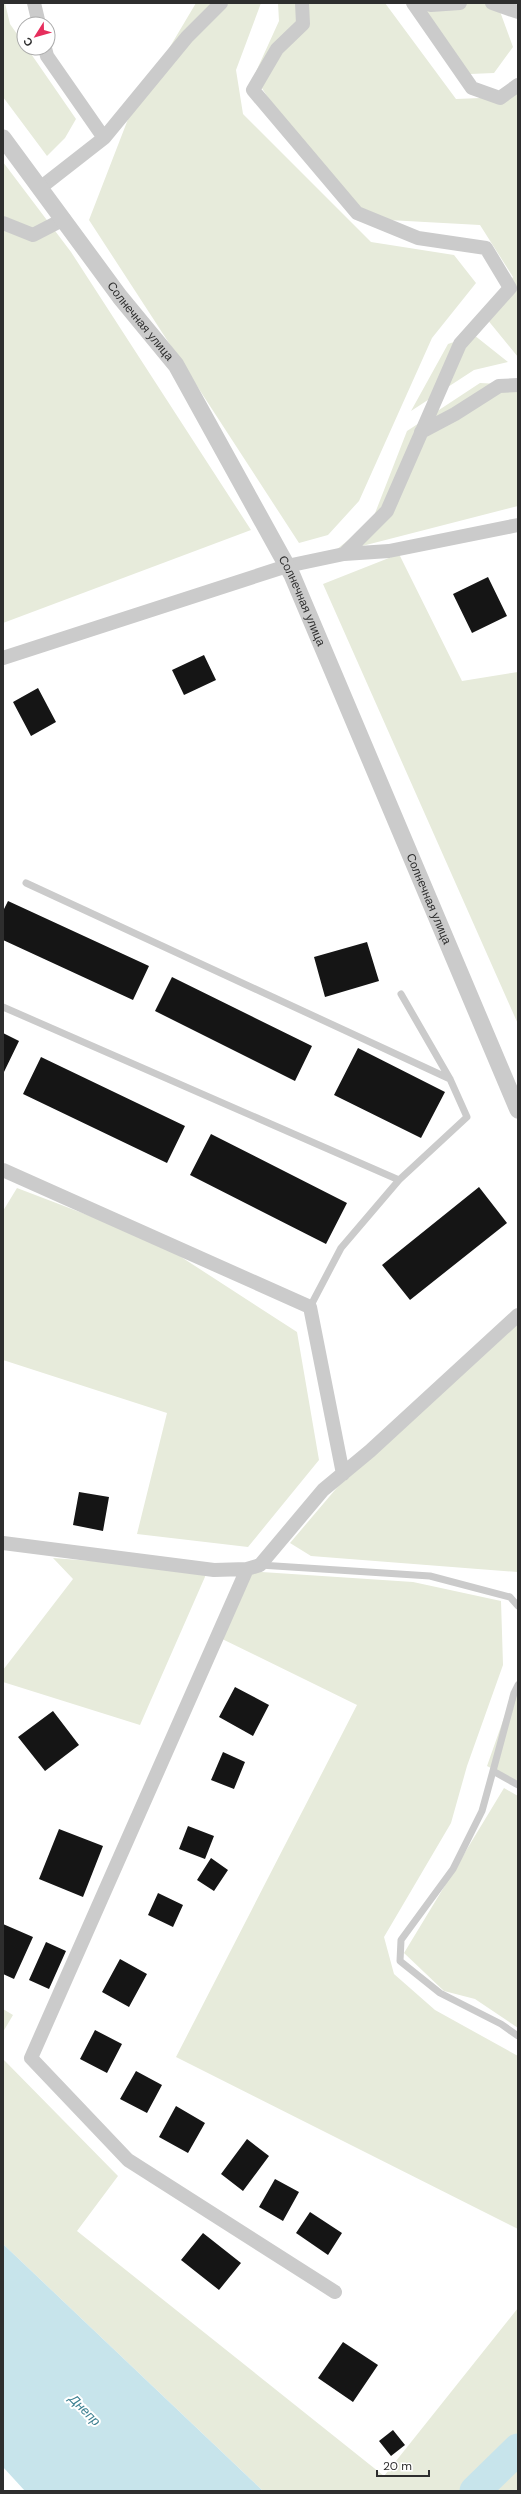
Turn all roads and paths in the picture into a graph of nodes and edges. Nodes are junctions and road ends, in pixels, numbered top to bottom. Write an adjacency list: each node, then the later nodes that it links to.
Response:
1 (34, 3): 9 (street)
2 (220, 3): 13 (street)
3 (302, 3): 18 (street)
4 (413, 3): 11 (street)
5 (423, 3): 6 (street)
6 (460, 3)
7 (492, 3): 8 (street)
8 (518, 12)
9 (37, 16)
10 (47, 56): 13 (street)
11 (518, 85)
12 (3, 138): 14 (street, Солнечная улица)
13 (104, 138): 14 (street)
14 (40, 188): 15 (street, Солнечная улица)
15 (64, 219): 16 (street); 21 (street, Солнечная улица)
16 (3, 224)
17 (518, 385): 18 (street)
18 (421, 432): 20 (street)
19 (518, 525): 20 (street)
20 (344, 554): 21 (street)
21 (287, 566): 22 (street); 27 (street, Солнечная улица)
22 (3, 658)
23 (26, 883): 26 (lane)
24 (401, 994): 26 (lane)
25 (3, 1007): 29 (lane)
26 (450, 1079): 29 (lane)
27 (518, 1110)
28 (3, 1170): 30 (street)
29 (399, 1180): 30 (lane)
30 (310, 1306): 32 (street)
31 (518, 1315): 32 (street)
32 (343, 1474): 34 (street)
33 (3, 1544): 34 (street)
34 (253, 1567): 35 (lane); 40 (street)
35 (518, 1606)
36 (518, 1685): 37 (lane)
37 (493, 1771): 38 (lane); 39 (lane)
38 (518, 1785)
39 (518, 2036)
40 (334, 2292)

